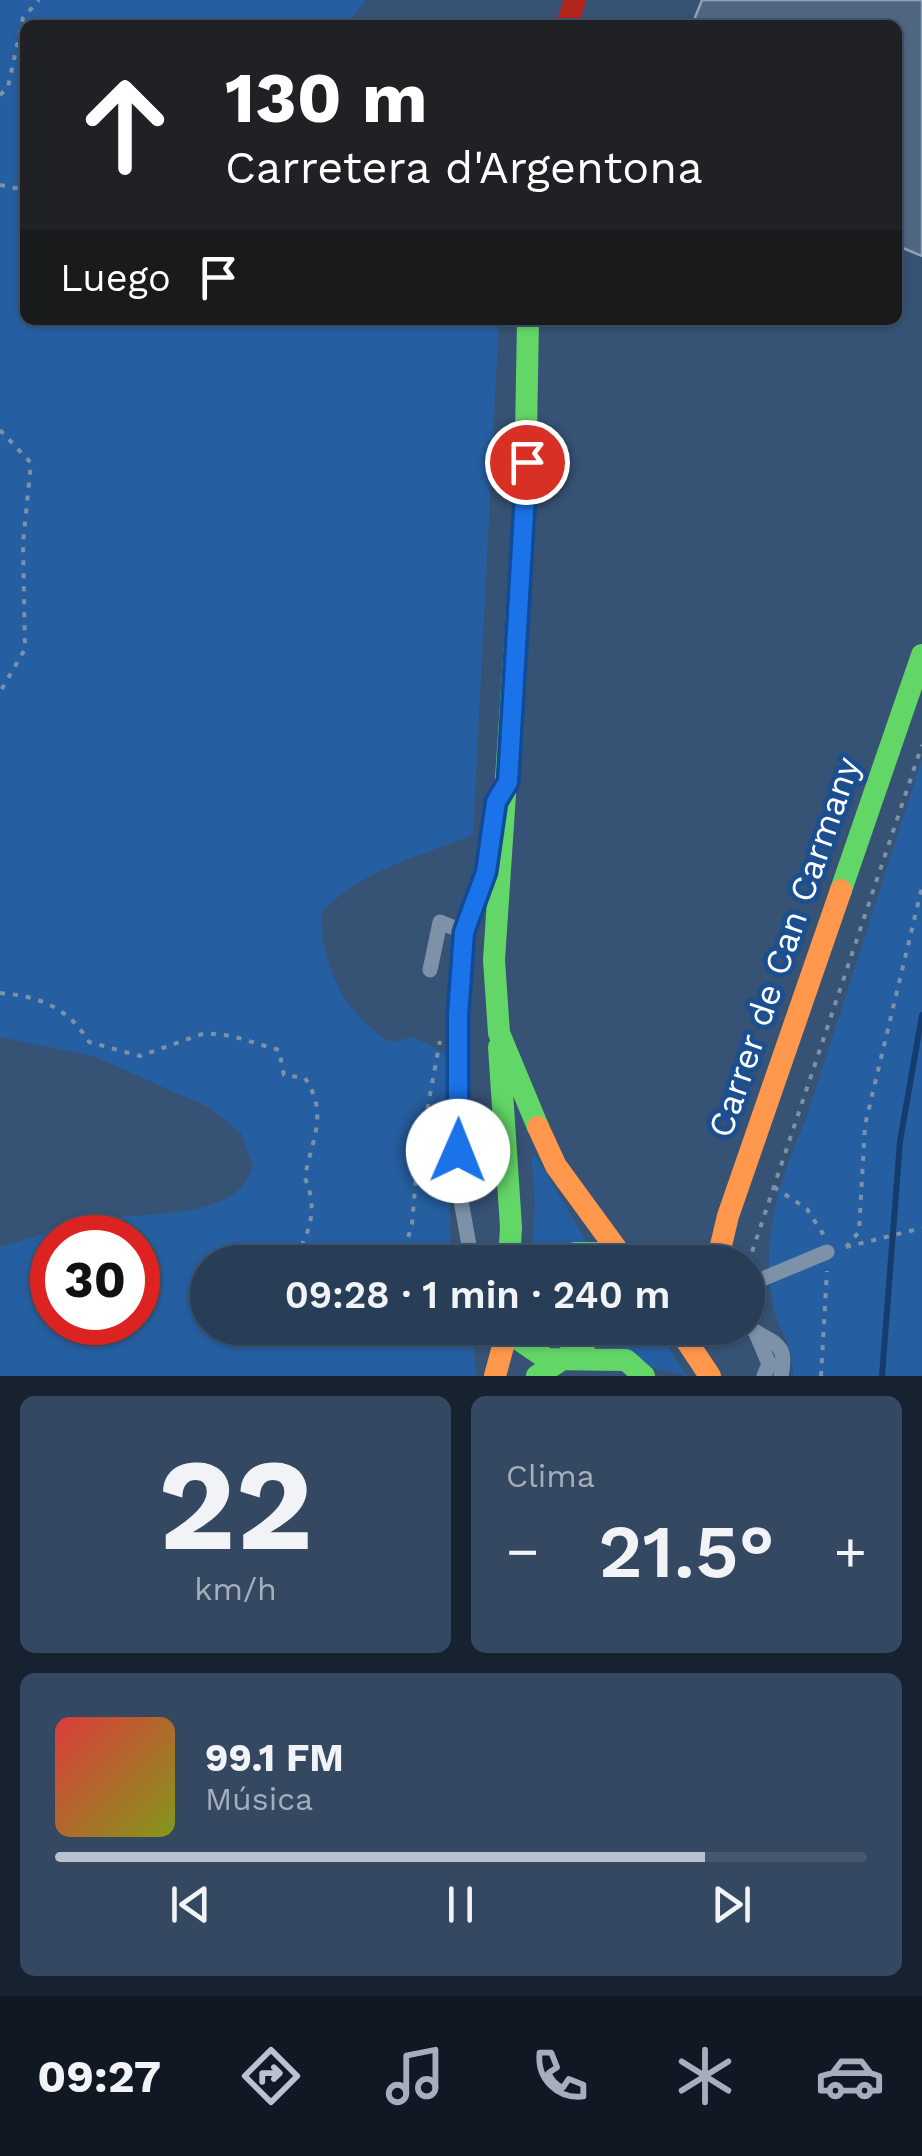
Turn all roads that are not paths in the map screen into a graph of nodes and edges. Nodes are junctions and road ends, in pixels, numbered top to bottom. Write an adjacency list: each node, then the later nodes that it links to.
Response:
1 (528, 325): 3 (street)
2 (922, 655): 10 (street, Carrer de Can Carmany)
3 (508, 782): 4 (street); 6 (street)
4 (464, 932): 5 (street); 7 (street)
5 (430, 970)
6 (499, 1033): 8 (street); 9 (street)
7 (469, 1245)
8 (510, 1245)
9 (610, 1245)
10 (720, 1245)
11 (827, 1252): 12 (street)
12 (765, 1278)
13 (765, 1336): 25 (street)
14 (504, 1345): 21 (street)
15 (519, 1345): 19 (street)
16 (583, 1345): 19 (street)
17 (691, 1345): 20 (street)
18 (760, 1345): 24 (street)
19 (558, 1363): 22 (street); 23 (street)
20 (713, 1374)
21 (495, 1376)
22 (536, 1376)
23 (644, 1376)
24 (764, 1376)
25 (781, 1376)

